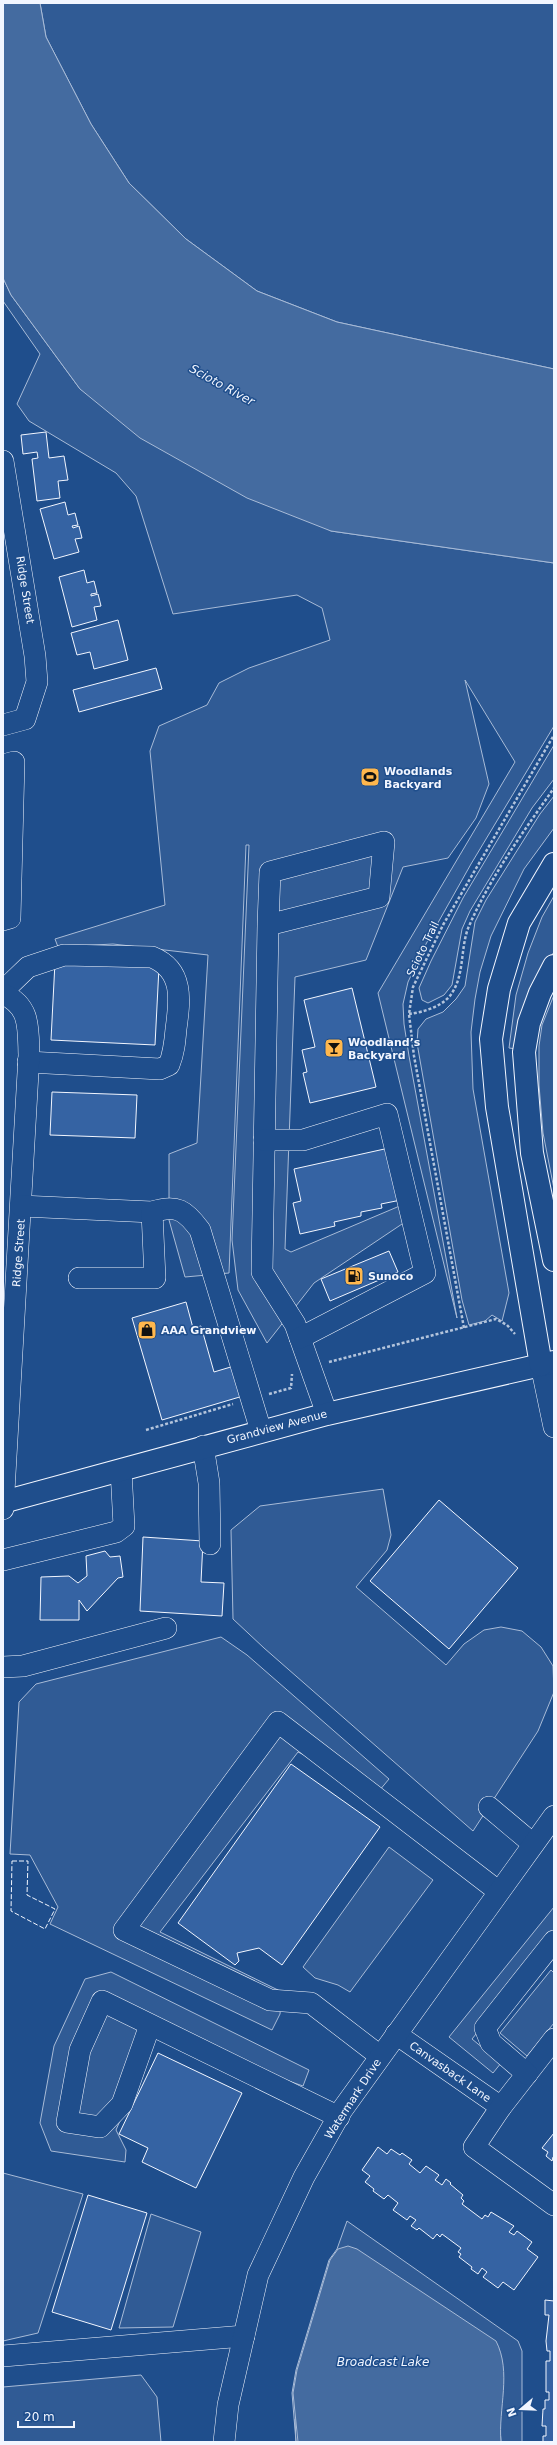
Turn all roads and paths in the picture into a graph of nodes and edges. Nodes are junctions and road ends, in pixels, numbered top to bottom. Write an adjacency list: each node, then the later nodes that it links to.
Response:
1 (3, 461): 2 (street, Ridge Street)
2 (3, 725)
3 (554, 735): 11 (path, Scioto Trail)
4 (3, 765): 7 (street)
5 (554, 788): 11 (path)
6 (554, 864): 21 (main road)
7 (3, 920)
8 (268, 925): 8 (street); 13 (street)
9 (554, 966): 16 (main road)
10 (7, 995): 12 (street, Ridge Street); 12 (street)
11 (409, 1014): 18 (path, Scioto Trail)
12 (28, 1062): 14 (street, Ridge Street)
13 (264, 1140): 19 (street); 19 (street)
14 (21, 1206): 15 (street); 20 (street, Ridge Street)
15 (152, 1212): 17 (street); 24 (street)
16 (554, 1260)
17 (79, 1278)
18 (464, 1328)
19 (300, 1338): 22 (street)
20 (8, 1354): 27 (street, Ridge Street)
21 (547, 1364): 22 (main road, Grandview Avenue); 23 (street)
22 (327, 1414): 24 (main road, Grandview Avenue)
23 (554, 1427)
24 (261, 1432): 25 (main road, Grandview Avenue)
25 (203, 1446): 26 (main road, Grandview Avenue); 28 (street)
26 (121, 1470): 27 (main road, Grandview Avenue); 29 (street)
27 (3, 1504)
28 (210, 1544)
29 (3, 1560)
30 (166, 1628): 31 (street)
31 (3, 1667)
32 (489, 1807): 34 (street)
33 (554, 1816): 34 (street, Watermark Drive)
34 (533, 1844): 35 (street, Watermark Drive)
35 (498, 1891): 38 (street, Watermark Drive); 40 (street)
36 (554, 1941): 41 (street)
37 (150, 2025): 37 (street); 43 (street)
38 (396, 2034): 40 (street, Watermark Drive); 42 (street, Canvasback Lane)
39 (554, 2039): 41 (street)
40 (380, 2056): 43 (street, Watermark Drive)
41 (527, 2074): 42 (street)
42 (501, 2107): 44 (street, Canvasback Lane)
43 (339, 2117): 45 (street, Watermark Drive)
44 (554, 2205)
45 (244, 2336): 46 (street); 47 (street, Watermark Drive)
46 (3, 2356)
47 (224, 2442)

